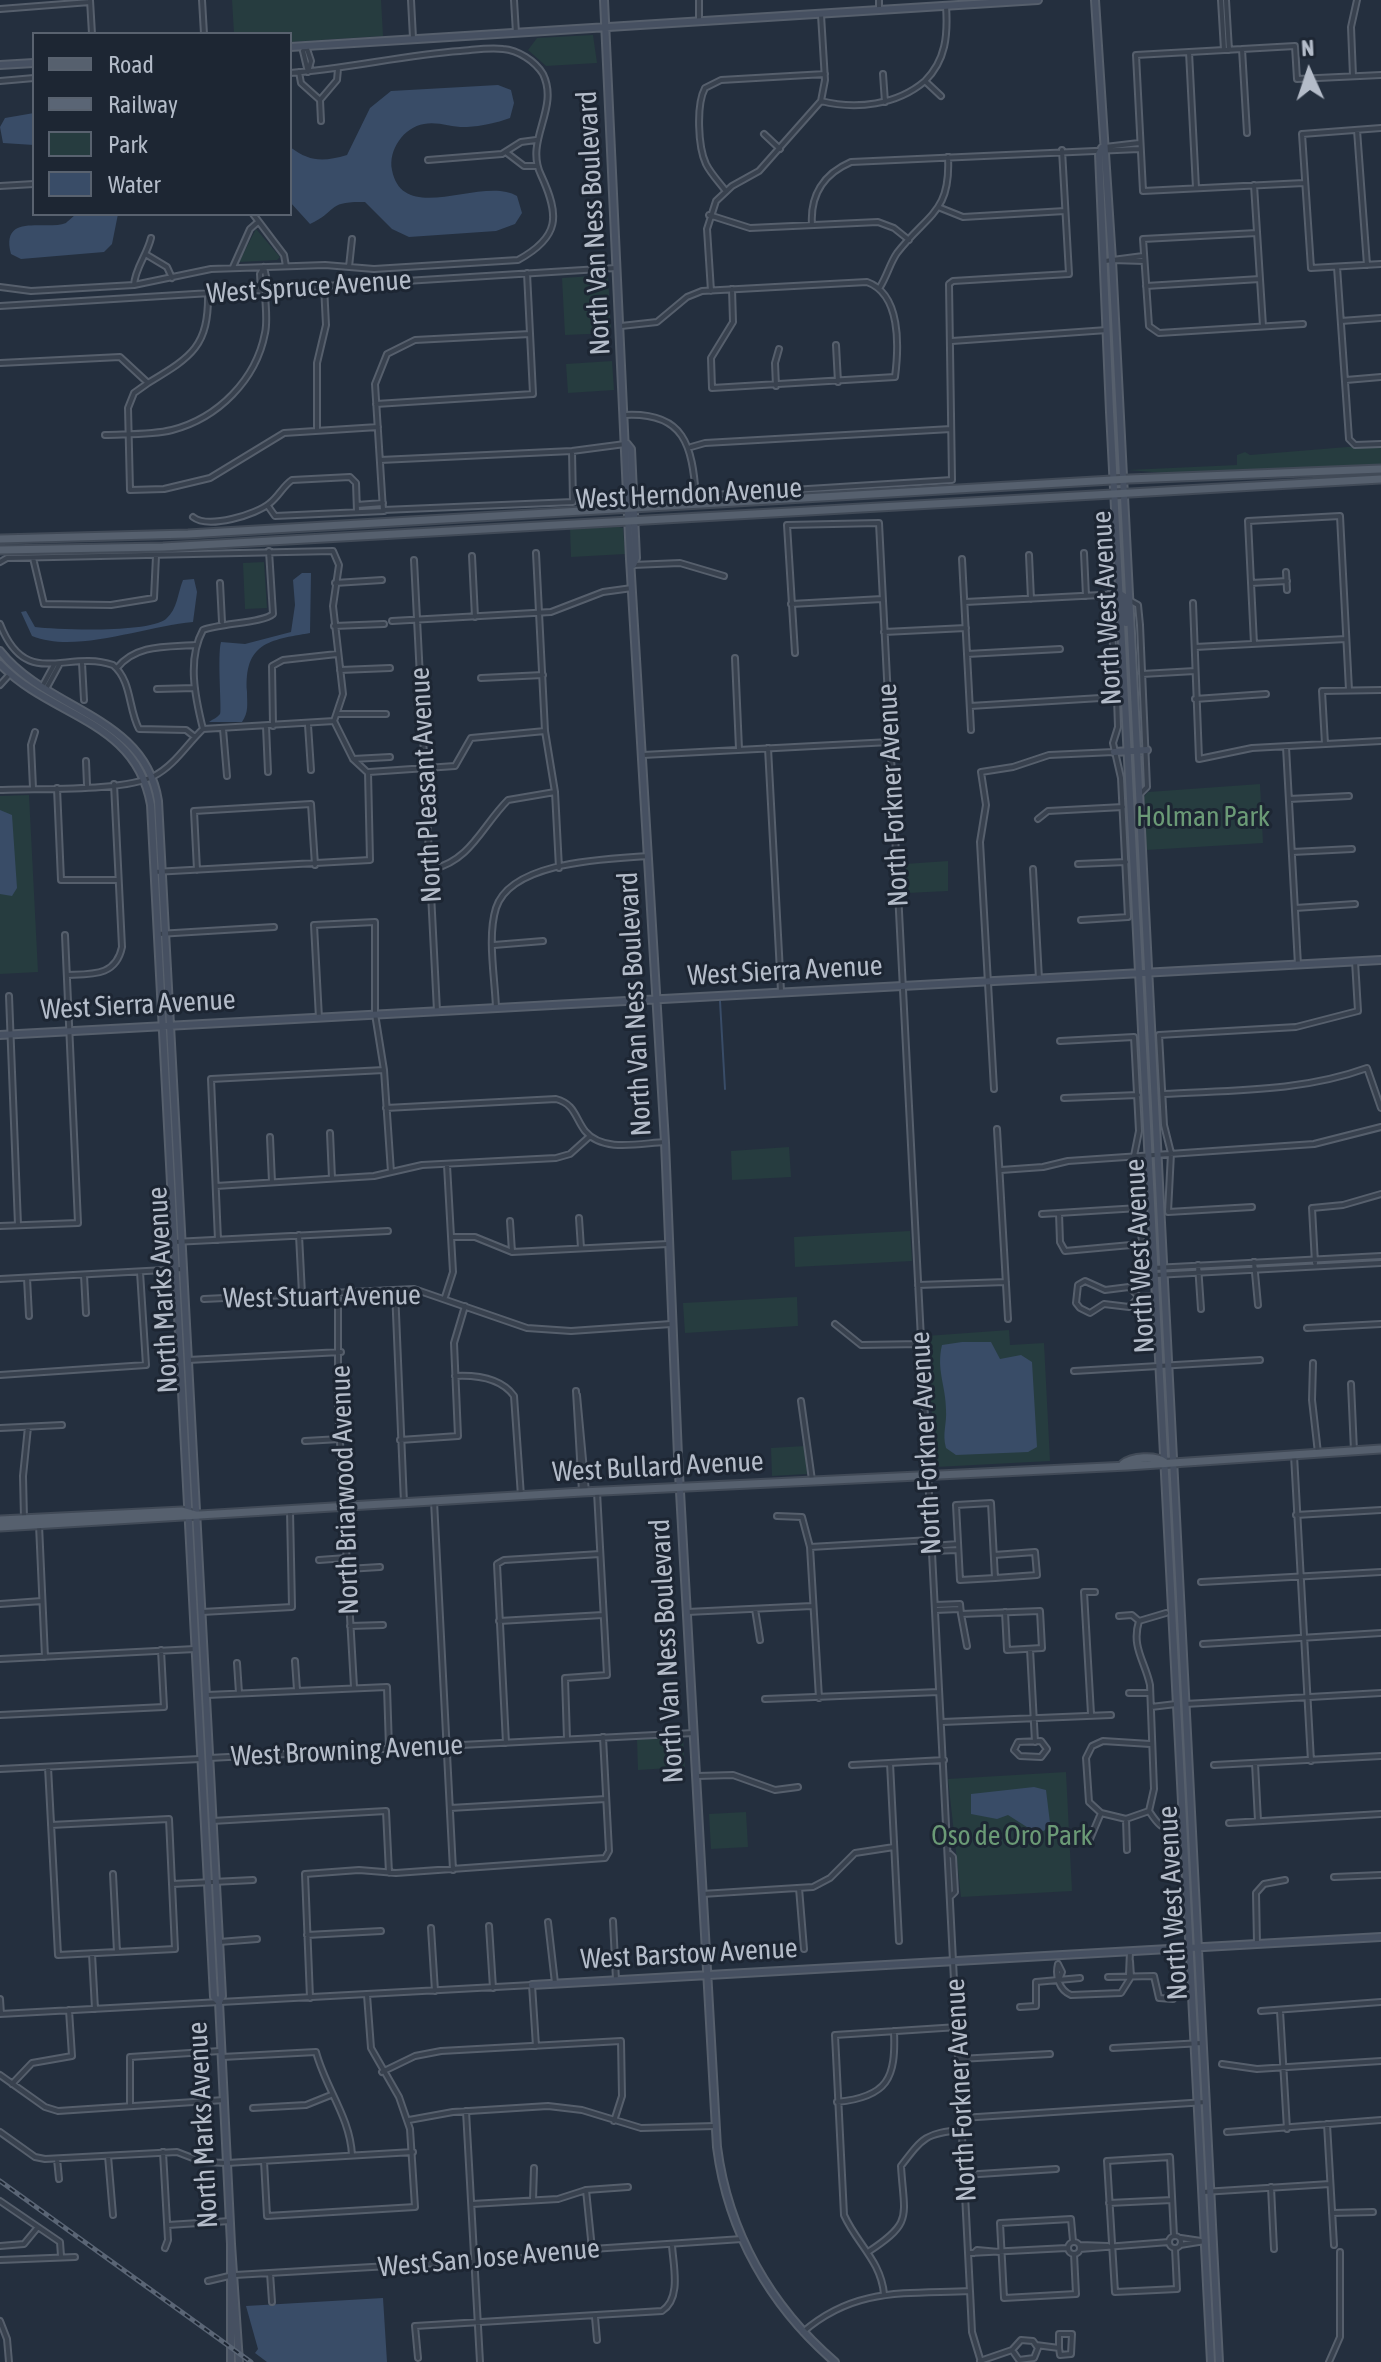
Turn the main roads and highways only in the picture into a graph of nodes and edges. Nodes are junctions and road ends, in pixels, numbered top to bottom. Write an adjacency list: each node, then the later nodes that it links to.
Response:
1 (604, 0): 6 (main road, North Van Ness Boulevard)
2 (1038, 0): 4 (main road)
3 (1095, 0): 10 (main road, North West Avenue)
4 (1013, 1): 5 (main road)
5 (969, 2): 6 (main road)
6 (605, 28): 7 (main road); 17 (main road, North Van Ness Boulevard)
7 (292, 47)
8 (32, 63): 9 (main road)
9 (0, 65)
10 (1108, 260): 11 (main road, North West Avenue); 12 (main road, North West Avenue)
11 (1107, 330): 12 (main road); 15 (main road, North West Avenue)
12 (1117, 365): 15 (main road, North West Avenue)
13 (1381, 469): 15 (main road, West Herndon Avenue)
14 (1381, 479): 16 (main road, West Herndon Avenue)
15 (1118, 480): 16 (main road, North West Avenue); 17 (main road, West Herndon Avenue)
16 (1119, 491): 18 (main road, West Herndon Avenue); 20 (main road, North West Avenue); 23 (main road, North West Avenue)
17 (631, 508): 18 (main road, North Van Ness Boulevard); 19 (main road, West Herndon Avenue)
18 (632, 519): 21 (main road, West Herndon Avenue); 40 (main road, North Van Ness Boulevard)
19 (0, 539)
20 (1117, 540): 22 (main road, North West Avenue); 23 (main road)
21 (0, 550)
22 (1118, 564): 24 (main road); 25 (main road, North West Avenue)
23 (1127, 574): 24 (main road, North West Avenue)
24 (1128, 591): 26 (main road, North West Avenue)
25 (1120, 594): 26 (main road); 32 (main road, North West Avenue)
26 (1130, 632): 33 (main road, North West Avenue)
27 (0, 651): 30 (main road, North Marks Avenue)
28 (0, 664): 29 (main road, North Marks Avenue)
29 (10, 674): 30 (main road); 35 (main road, North Marks Avenue)
30 (44, 688): 35 (main road, North Marks Avenue)
31 (1147, 750): 33 (main road)
32 (1128, 751): 33 (main road); 34 (main road); 38 (main road, North West Avenue)
33 (1137, 751): 39 (main road, North West Avenue)
34 (1114, 752)
35 (148, 778): 36 (main road, North Marks Avenue); 36 (main road, North Marks Avenue)
36 (162, 933): 41 (main road, North Marks Avenue)
37 (1381, 960): 39 (main road, West Sierra Avenue)
38 (1139, 974): 39 (main road, West Sierra Avenue); 40 (main road, West Sierra Avenue); 43 (main road, North West Avenue)
39 (1148, 974): 43 (main road, North West Avenue)
40 (655, 999): 41 (main road, West Sierra Avenue); 52 (main road, North Van Ness Boulevard)
41 (167, 1026): 42 (main road, West Sierra Avenue); 44 (main road, North Marks Avenue); 44 (main road, North Marks Avenue)
42 (0, 1035)
43 (1153, 1155): 45 (main road, North West Avenue)
44 (179, 1270): 46 (main road, North Marks Avenue); 47 (main road, North Marks Avenue)
45 (1159, 1271): 51 (main road, North West Avenue); 51 (main road, North West Avenue)
46 (178, 1318): 47 (main road); 48 (main road, North Marks Avenue)
47 (188, 1360): 50 (main road, North Marks Avenue)
48 (183, 1413): 50 (main road); 53 (main road, North Marks Avenue)
49 (1381, 1449): 51 (main road, West Bullard Avenue)
50 (192, 1452): 53 (main road, North Marks Avenue)
51 (1169, 1462): 52 (main road, West Bullard Avenue); 57 (main road, North West Avenue); 60 (main road, North West Avenue)
52 (681, 1487): 53 (main road, West Bullard Avenue); 67 (main road, North Van Ness Boulevard)
53 (191, 1514): 54 (main road, West Bullard Avenue); 54 (main road, West Bullard Avenue); 58 (main road, North Marks Avenue); 59 (main road, North Marks Avenue)
54 (111, 1519): 55 (main road, West Bullard Avenue); 56 (main road, West Bullard Avenue)
55 (0, 1520)
56 (0, 1527)
57 (1170, 1568): 60 (main road); 63 (main road, North West Avenue)
58 (193, 1600): 59 (main road); 61 (main road, North Marks Avenue)
59 (201, 1616): 62 (main road, North Marks Avenue)
60 (1182, 1640): 63 (main road, North West Avenue)
61 (195, 1649): 62 (main road); 64 (main road, North Marks Avenue)
62 (204, 1676): 64 (main road, North Marks Avenue)
63 (1182, 1704): 66 (main road, North West Avenue)
64 (205, 1758): 69 (main road, North Marks Avenue); 69 (main road, North Marks Avenue)
65 (1381, 1937): 66 (main road, West Barstow Avenue)
66 (1194, 1947): 67 (main road, West Barstow Avenue); 70 (main road, North West Avenue)
67 (706, 1975): 68 (main road, West Barstow Avenue); 78 (main road, North Van Ness Boulevard)
68 (532, 1985)
69 (219, 2002): 72 (main road, North Marks Avenue)
70 (1206, 2192): 71 (main road, North West Avenue); 73 (main road, North West Avenue)
71 (1203, 2241): 73 (main road); 74 (main road, North West Avenue)
72 (232, 2275): 76 (main road, North Marks Avenue); 77 (main road, North Marks Avenue)
73 (1214, 2281): 75 (main road, North West Avenue)
74 (1209, 2317): 75 (main road); 79 (main road, North West Avenue)
75 (1218, 2351): 80 (main road, North West Avenue)
76 (231, 2362)
77 (239, 2362)
78 (835, 2362)
79 (1211, 2362)
80 (1219, 2362)

